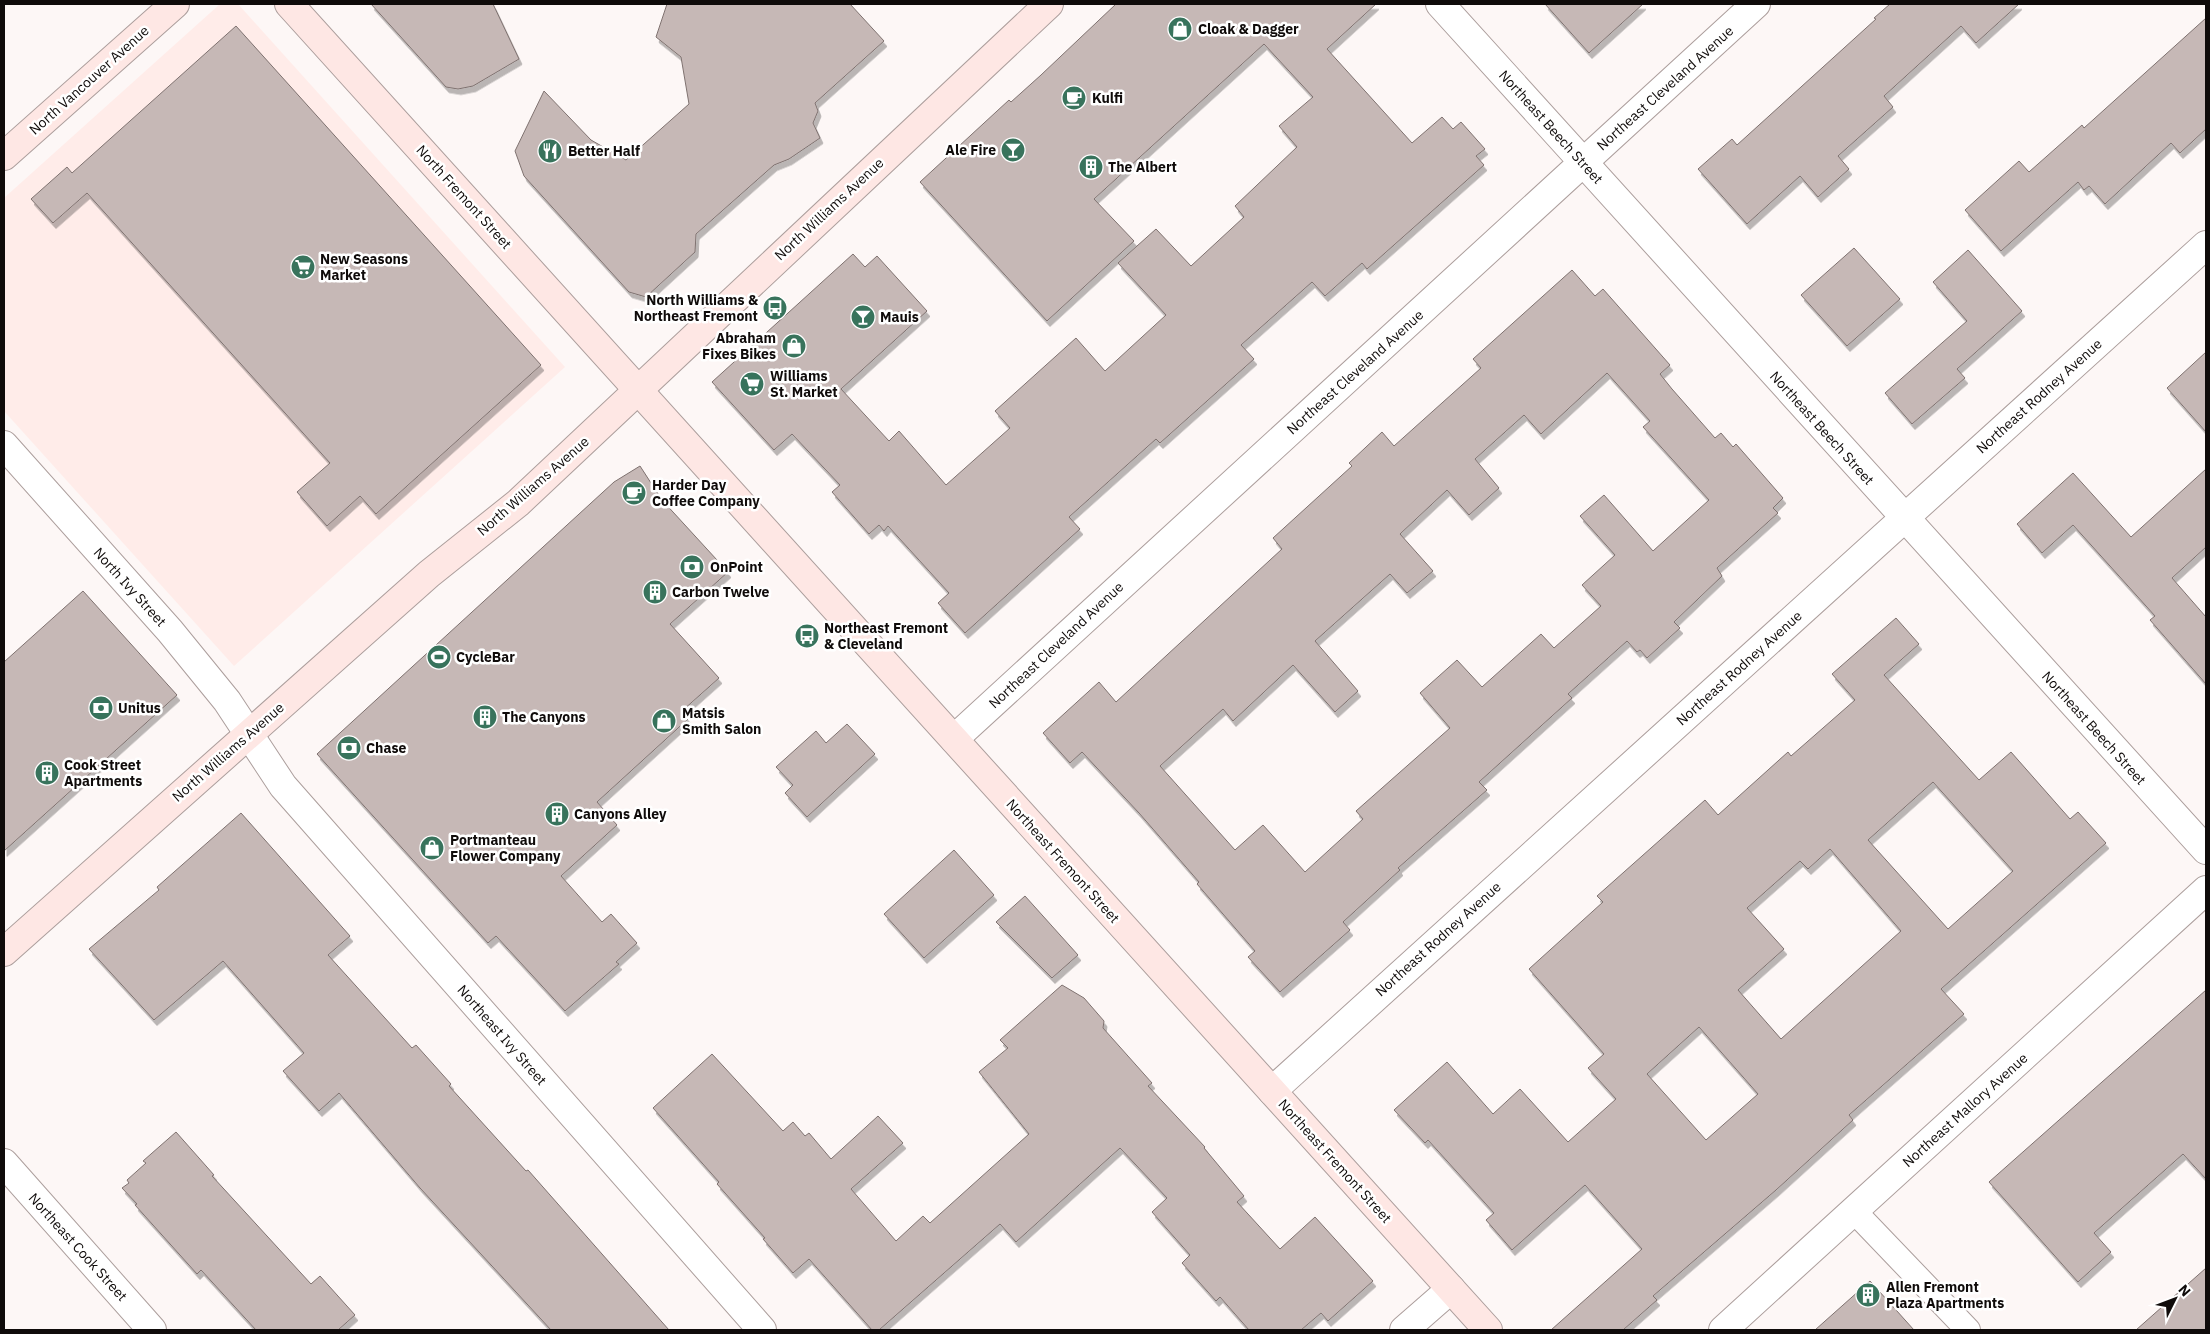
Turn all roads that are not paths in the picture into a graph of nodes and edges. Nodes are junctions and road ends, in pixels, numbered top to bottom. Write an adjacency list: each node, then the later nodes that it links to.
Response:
1 (175, 4): 6 (main road, North Vancouver Avenue)
2 (289, 4): 9 (main road, North Fremont Street)
3 (1049, 4): 9 (main road, North Williams Avenue)
4 (1440, 4): 7 (street, Northeast Beech Street)
5 (1756, 4): 7 (street, Northeast Cleveland Avenue)
6 (4, 156)
7 (1583, 162): 11 (street, Northeast Beech Street); 13 (street, Northeast Cleveland Avenue)
8 (2206, 245): 11 (street, Northeast Rodney Avenue)
9 (640, 390): 12 (main road, North Williams Avenue); 13 (main road, Northeast Fremont Street)
10 (4, 445): 12 (street, North Ivy Street)
11 (1904, 518): 14 (street, Northeast Beech Street); 17 (street, Northeast Rodney Avenue)
12 (248, 735): 16 (main road, North Williams Avenue); 22 (street, Northeast Ivy Street)
13 (954, 739): 17 (main road, Northeast Fremont Street)
14 (2206, 850)
15 (2206, 890): 19 (street, Northeast Mallory Avenue)
16 (4, 952)
17 (1272, 1091): 20 (main road, Northeast Fremont Street)
18 (4, 1164): 21 (street, Northeast Cook Street)
19 (1854, 1211): 25 (street, Northeast Mallory Avenue); 26 (lane)
20 (1451, 1288): 23 (street); 24 (main road, Northeast Fremont Street)
21 (152, 1330)
22 (762, 1330)
23 (1404, 1330)
24 (1488, 1330)
25 (1723, 1330)
26 (1968, 1330)

